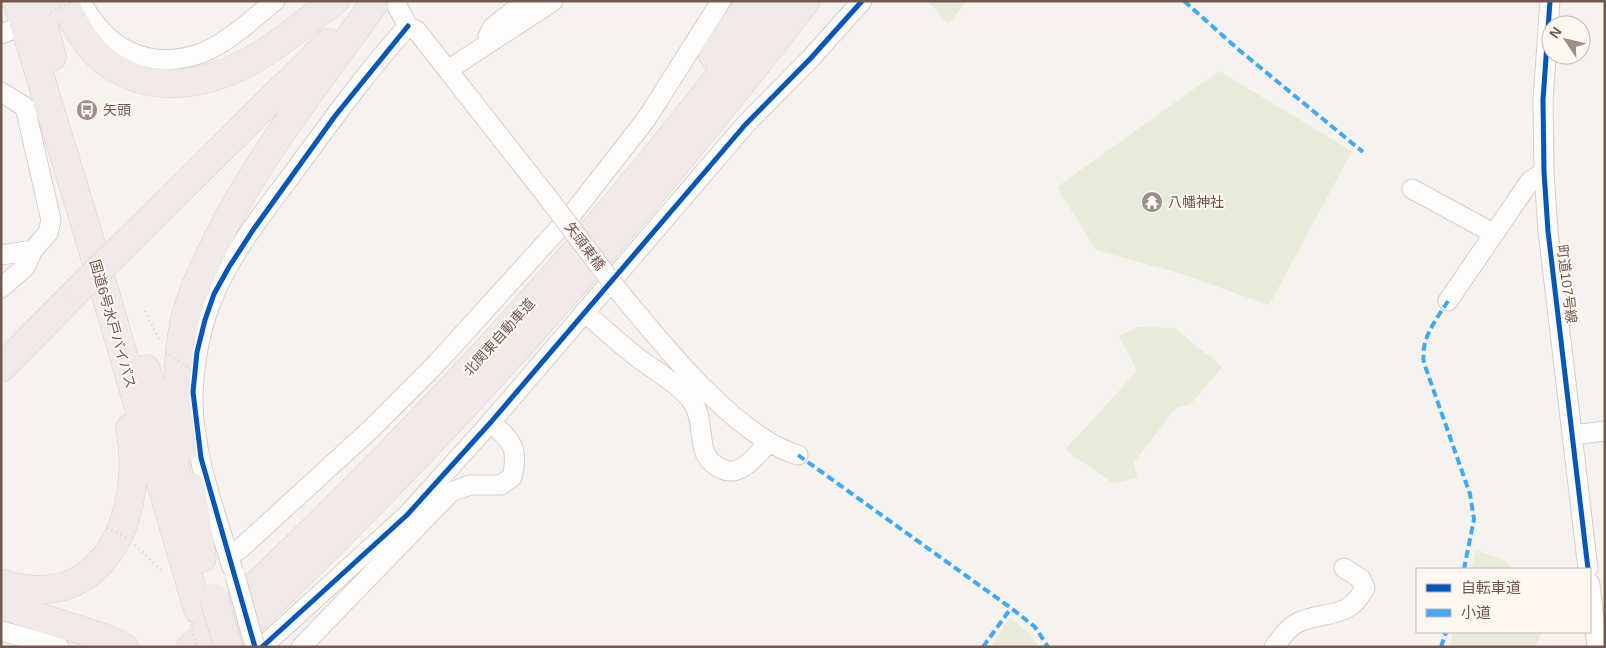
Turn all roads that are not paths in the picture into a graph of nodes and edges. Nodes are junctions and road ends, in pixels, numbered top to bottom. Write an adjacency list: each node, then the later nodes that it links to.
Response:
1 (81, 1): 2 (street)
2 (275, 1)
3 (335, 1): 14 (highway)
4 (344, 1): 22 (highway)
5 (526, 1): 16 (street)
6 (553, 1): 16 (street)
7 (721, 1): 38 (street)
8 (751, 1): 30 (highway)
9 (778, 1): 30 (highway, 北関東自動車道)
10 (806, 1): 51 (highway, 北関東自動車道)
11 (862, 1): 29 (street)
12 (1550, 1): 19 (street, 町道107号線)
13 (382, 2): 15 (street); 22 (highway); 39 (highway)
14 (34, 13): 21 (highway, 国道6号水戸バイパス); 39 (highway, 国道6号水戸バイパス)
15 (408, 26): 17 (street, 矢頭東橋); 38 (street)
16 (485, 46): 17 (street)
17 (448, 70): 36 (street, 矢頭東橋, bridge)
18 (1, 92): 24 (street)
19 (1544, 172): 23 (street); 35 (street, 町道107号線)
20 (1412, 190): 23 (street)
21 (83, 217): 42 (highway); 45 (highway, 国道6号水戸バイパス)
22 (127, 231): 26 (highway, bridge)
23 (1493, 233): 28 (street)
24 (34, 250): 25 (street); 27 (street)
25 (1, 255)
26 (76, 282): 31 (highway); 32 (highway)
27 (1, 288)
28 (1448, 301)
29 (584, 312): 33 (street); 36 (street)
30 (504, 332): 49 (highway, 北関東自動車道)
31 (1, 346)
32 (1, 368)
33 (491, 422): 54 (street); 55 (street)
34 (1605, 431): 35 (street)
35 (1573, 435): 41 (street, 町道107号線)
36 (768, 443): 37 (street, 矢頭東橋)
37 (798, 456)
38 (229, 556): 53 (street, bridge)
39 (202, 558): 45 (highway, 国道6号水戸バイパス)
40 (1344, 568): 56 (street)
41 (1588, 568)
42 (1, 583)
43 (1591, 593): 57 (street)
44 (1, 605): 48 (highway)
45 (200, 609): 50 (highway, 国道6号水戸バイパス); 52 (highway, 国道6号水戸バイパス, bridge)
46 (1, 631): 47 (street)
47 (59, 647)
48 (124, 647)
49 (191, 647)
50 (209, 647)
51 (224, 647)
52 (228, 647)
53 (255, 647)
54 (262, 647)
55 (301, 647)
56 (1274, 647)
57 (1597, 647)

